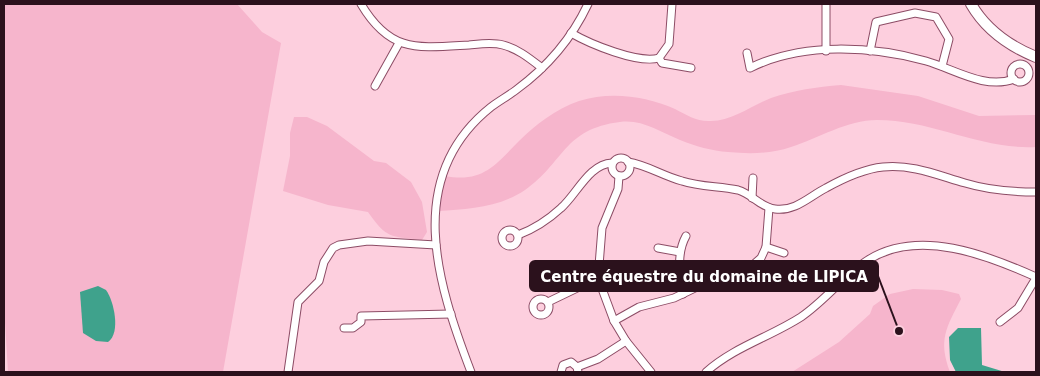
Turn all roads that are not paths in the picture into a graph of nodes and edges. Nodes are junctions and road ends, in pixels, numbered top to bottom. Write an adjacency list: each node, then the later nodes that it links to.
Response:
1 (361, 4): 7 (street)
2 (588, 4): 6 (street)
3 (672, 4): 12 (street)
4 (826, 4): 8 (street)
5 (971, 4): 11 (main road)
6 (571, 34): 12 (street); 14 (street)
7 (399, 43): 14 (street); 17 (street)
8 (826, 50): 9 (street); 10 (street)
9 (870, 51): 13 (street); 13 (street)
10 (747, 53)
11 (1036, 57)
12 (659, 58): 15 (street)
13 (942, 66): 16 (street)
14 (542, 68): 27 (street)
15 (691, 68)
16 (1014, 79)
17 (375, 86)
18 (628, 162): 19 (street); 20 (street); 23 (street)
19 (612, 163): 20 (street); 25 (street)
20 (619, 176): 32 (street)
21 (754, 178): 23 (street)
22 (1036, 192): 24 (street)
23 (752, 198): 24 (street)
24 (769, 208): 28 (street)
25 (518, 235)
26 (686, 236): 30 (street)
27 (436, 245): 36 (street); 42 (street)
28 (766, 246): 31 (street); 34 (street)
29 (658, 248): 30 (street)
30 (680, 252): 34 (street)
31 (784, 253)
32 (598, 278): 35 (street); 37 (street)
33 (1036, 278): 38 (street); 46 (street)
34 (683, 294): 37 (street)
35 (548, 302)
36 (451, 314): 39 (street); 43 (street)
37 (614, 321): 40 (street)
38 (1000, 322)
39 (344, 328)
40 (626, 341): 41 (street); 45 (street)
41 (578, 369): 44 (street)
42 (288, 372)
43 (471, 372)
44 (561, 372)
45 (651, 372)
46 (706, 372)

